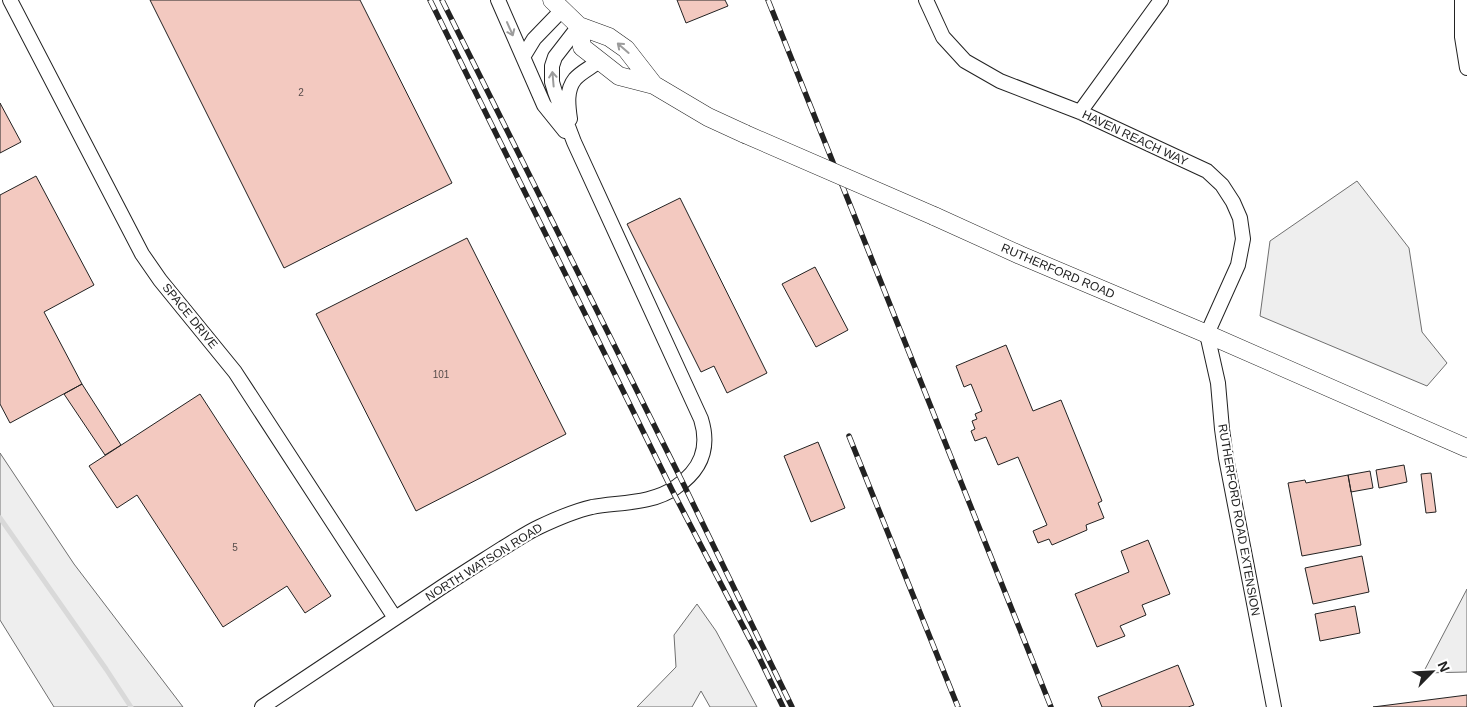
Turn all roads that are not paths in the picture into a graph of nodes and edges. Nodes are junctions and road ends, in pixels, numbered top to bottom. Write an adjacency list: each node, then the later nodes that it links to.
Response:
1 (10, 0): 16 (street, SPACE DRIVE)
2 (498, 0): 8 (street, NORTH WATSON ROAD, one-way to 8)
3 (926, 0): 12 (street, HAVEN REACH WAY)
4 (1161, 0): 12 (street)
5 (1462, 0): 10 (street)
6 (557, 5): 7 (street, RUTHERFORD ROAD); 8 (street)
7 (579, 26): 9 (street, RUTHERFORD ROAD); 11 (street, RUTHERFORD ROAD, one-way to 7); 13 (street, NORTH WATSON ROAD, one-way to 7)
8 (523, 57): 13 (street, NORTH WATSON ROAD)
9 (599, 61): 11 (street, RUTHERFORD ROAD); 13 (street, NORTH WATSON ROAD)
10 (1467, 68)
11 (654, 85): 14 (street, RUTHERFORD ROAD, bridge)
12 (1080, 112): 14 (street, HAVEN REACH WAY)
13 (574, 142): 16 (street, NORTH WATSON ROAD)
14 (1207, 334): 15 (street, RUTHERFORD ROAD); 18 (street, RUTHERFORD ROAD EXTENSION)
15 (1467, 447)
16 (395, 618): 17 (street, NORTH WATSON ROAD)
17 (262, 707)
18 (1274, 707)

